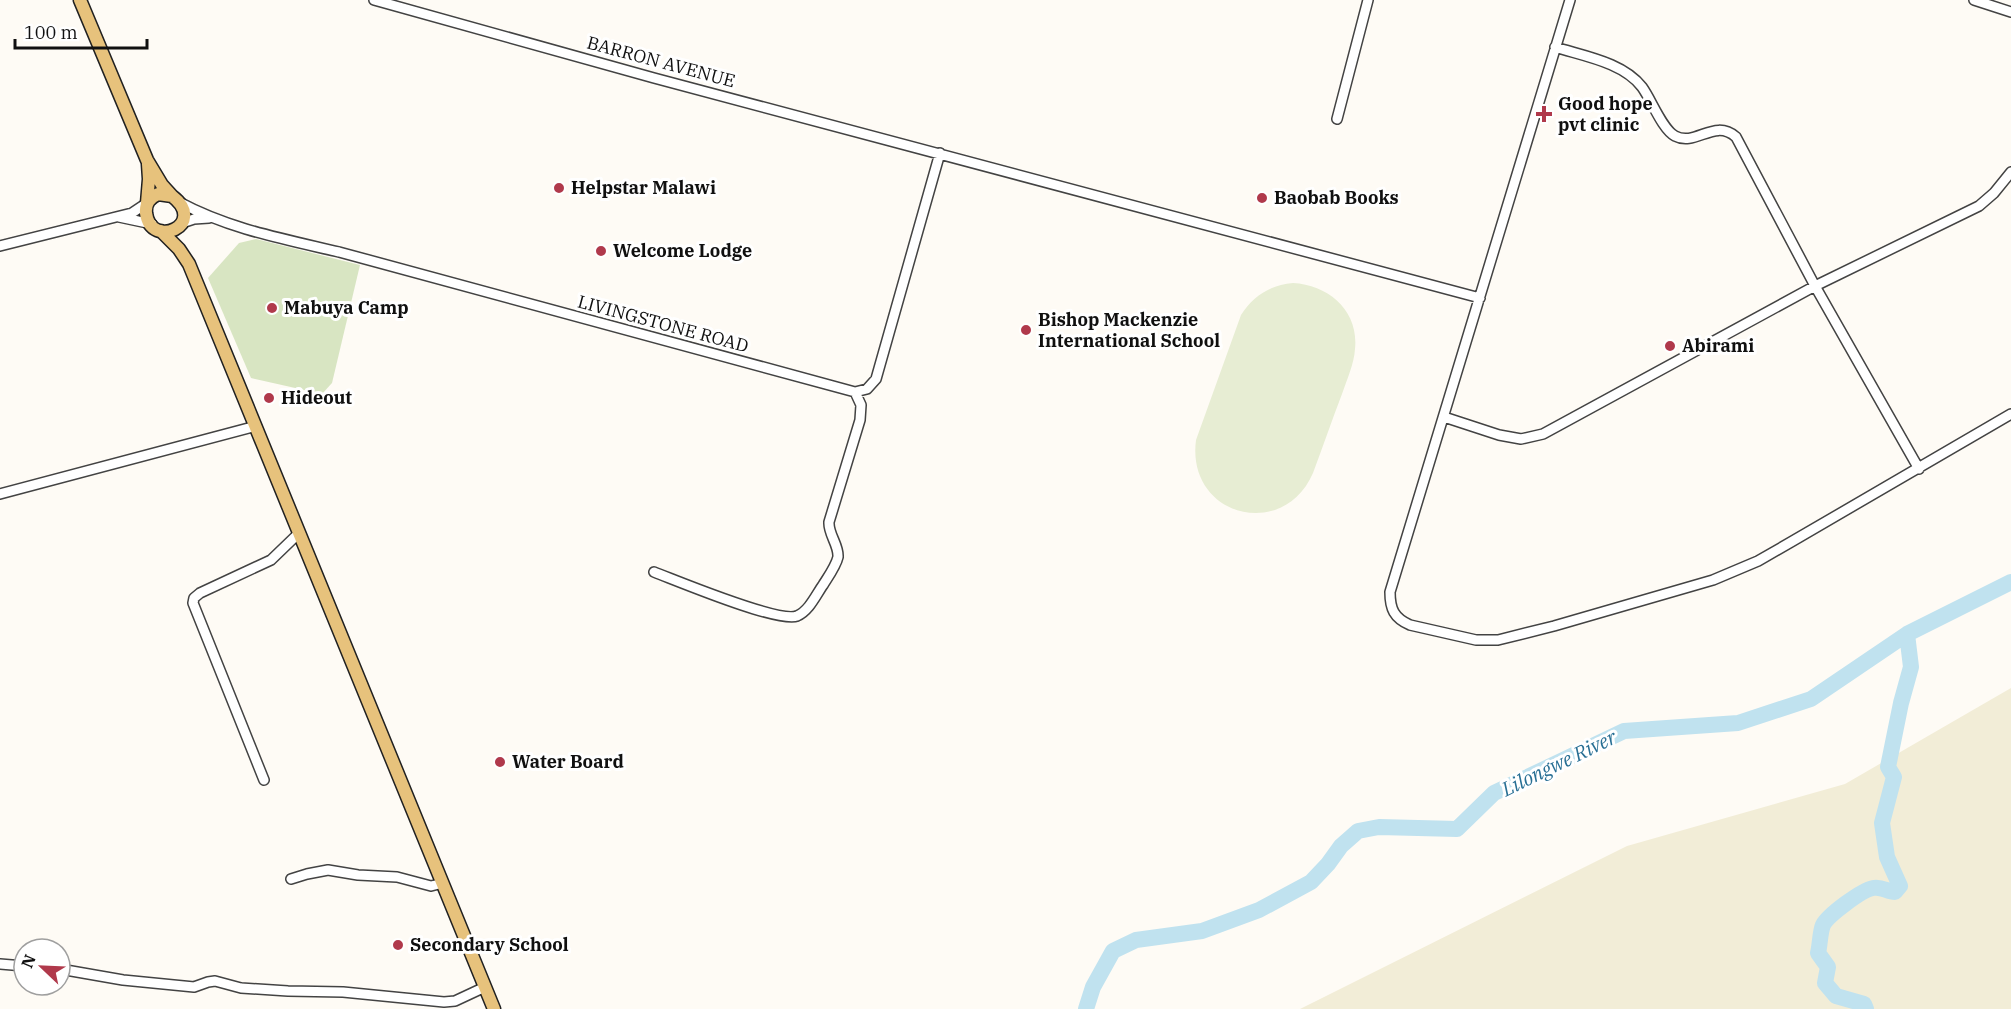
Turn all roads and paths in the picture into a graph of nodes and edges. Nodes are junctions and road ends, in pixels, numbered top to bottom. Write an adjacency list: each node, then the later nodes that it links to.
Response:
1 (80, 0): 10 (main road)
2 (374, 0): 9 (street, BARRON AVENUE)
3 (1368, 0): 8 (street)
4 (1570, 0): 7 (street)
5 (1974, 0): 6 (street)
6 (2011, 12)
7 (1555, 47): 20 (street); 21 (street)
8 (1337, 119)
9 (940, 153): 21 (street, BARRON AVENUE); 22 (street)
10 (147, 160): 12 (main road); 13 (main road)
11 (2011, 172): 20 (street)
12 (175, 199): 13 (main road); 15 (street, LIVINGSTONE ROAD); 16 (main road)
13 (147, 203): 14 (street); 17 (main road)
14 (117, 217): 17 (street); 18 (street)
15 (212, 218): 16 (street, LIVINGSTONE ROAD); 22 (street, LIVINGSTONE ROAD)
16 (182, 223): 17 (main road); 19 (main road)
17 (156, 228): 19 (main road)
18 (0, 246)
19 (189, 264): 25 (main road)
20 (1815, 286): 24 (street); 26 (street)
21 (1480, 298): 24 (street)
22 (855, 392): 29 (street)
23 (2011, 414): 26 (street)
24 (1444, 417): 26 (street)
25 (256, 426): 27 (street); 28 (main road)
26 (1920, 469)
27 (0, 494)
28 (299, 532): 30 (street); 32 (main road)
29 (654, 572)
30 (264, 780)
31 (291, 879): 32 (street)
32 (443, 883): 34 (main road)
33 (72, 971): 34 (street)
34 (485, 987): 35 (main road)
35 (494, 1009)

